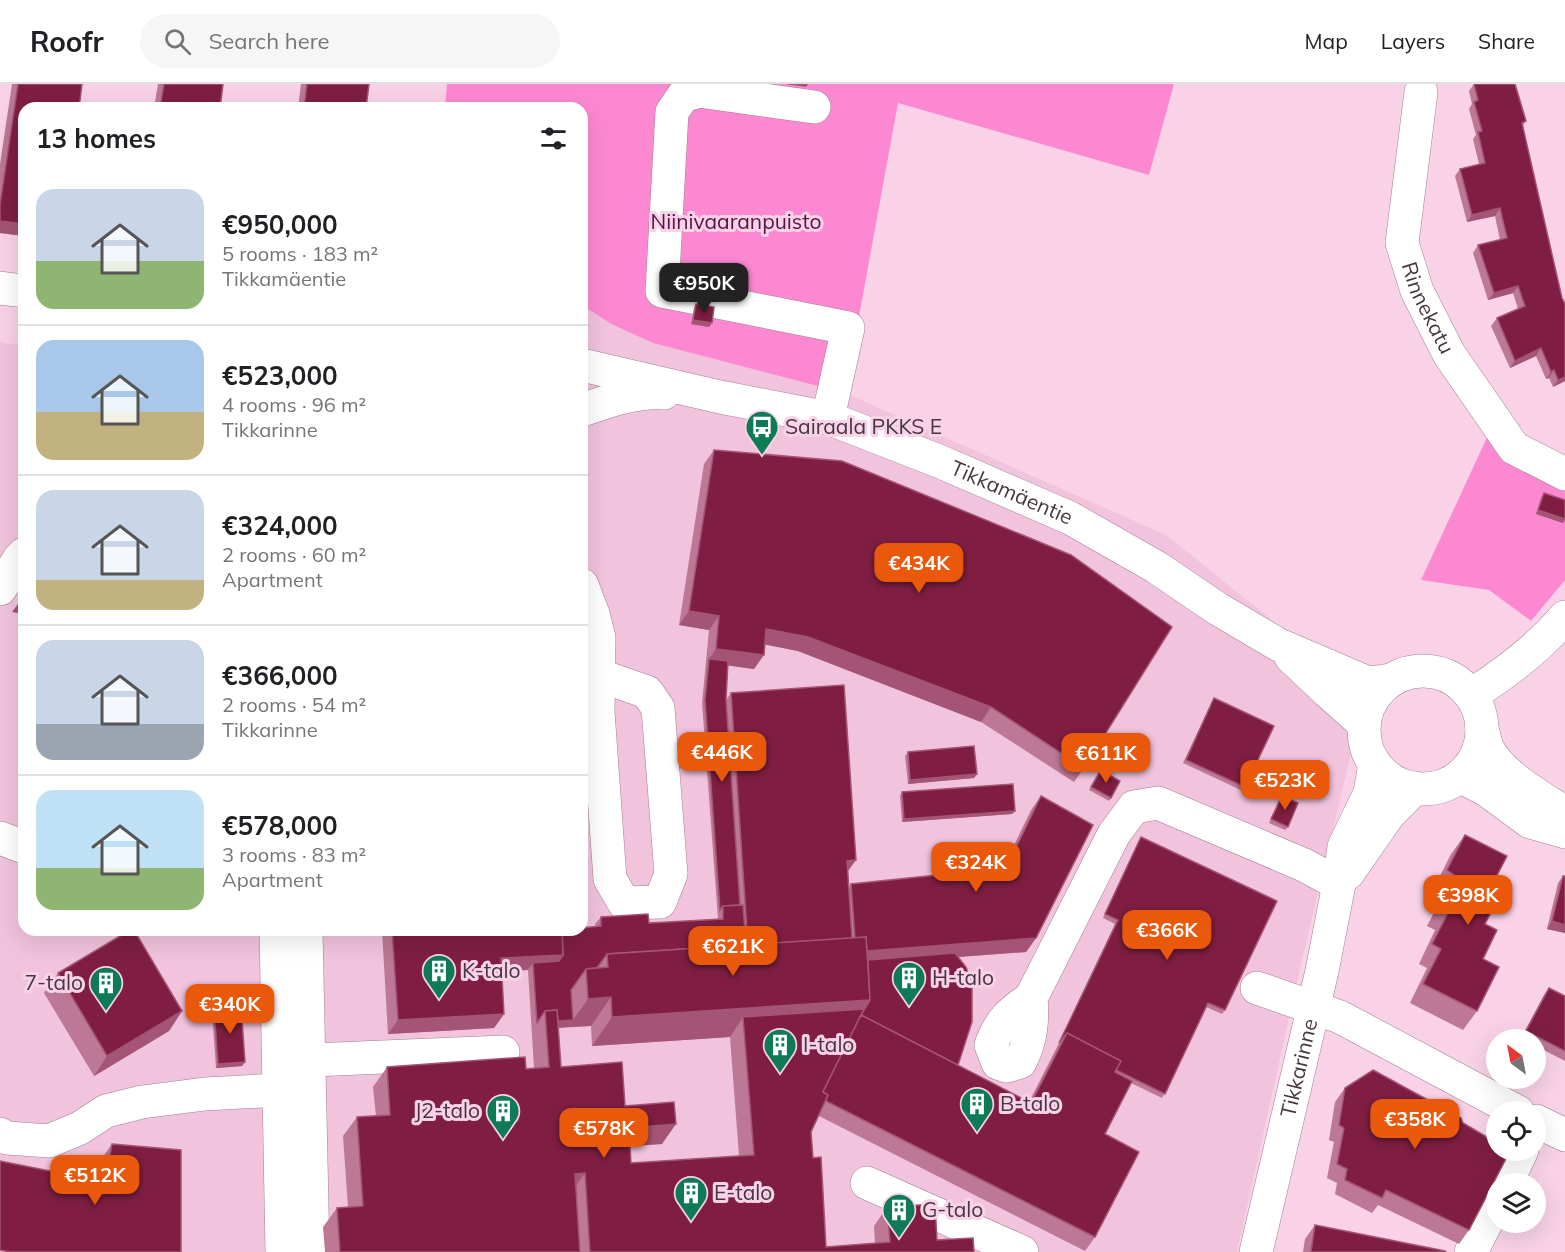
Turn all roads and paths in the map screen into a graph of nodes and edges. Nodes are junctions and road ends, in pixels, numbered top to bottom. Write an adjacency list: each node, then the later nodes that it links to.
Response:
1 (1421, 92): 9 (street, Rinnekatu)
2 (814, 107): 8 (street)
3 (0, 288): 4 (street)
4 (18, 290)
5 (588, 366): 6 (street, Tikkamäentie)
6 (720, 398): 7 (street, Tikkamäentie); 8 (street, Tikkamäentie)
7 (588, 408)
8 (828, 418): 14 (street, Tikkamäentie)
9 (1565, 474)
10 (18, 562): 11 (street)
11 (0, 590)
12 (588, 601): 15 (street)
13 (1565, 616): 17 (street)
14 (1279, 645): 16 (street, Tikkamäentie); 18 (street, Tikkamäentie)
15 (598, 675): 15 (street)
16 (1392, 680): 17 (street); 18 (street)
17 (1471, 695): 19 (street)
18 (1364, 724): 20 (street)
19 (1482, 729): 21 (street); 23 (street)
20 (1375, 764): 22 (street); 27 (street, Tikkarinne)
21 (1460, 776): 22 (street); 24 (street)
22 (1415, 788): 27 (street, Tikkarinne)
23 (1565, 813)
24 (1565, 832)
25 (0, 838): 26 (street)
26 (18, 845)
27 (1339, 884): 31 (street); 32 (street, Tikkarinne)
28 (277, 936): 34 (street)
29 (305, 936): 34 (street)
30 (1257, 988): 32 (street)
31 (1031, 998)
32 (1312, 1007): 35 (street); 44 (street, Tikkarinne)
33 (503, 1052): 34 (street)
34 (288, 1071): 37 (street); 41 (street); 42 (street)
35 (1497, 1101)
36 (1546, 1126): 38 (street)
37 (0, 1134)
38 (1565, 1135)
39 (867, 1183): 43 (street)
40 (1486, 1223): 45 (street)
41 (282, 1252)
42 (313, 1252)
43 (1022, 1252)
44 (1256, 1252)
45 (1471, 1252)

